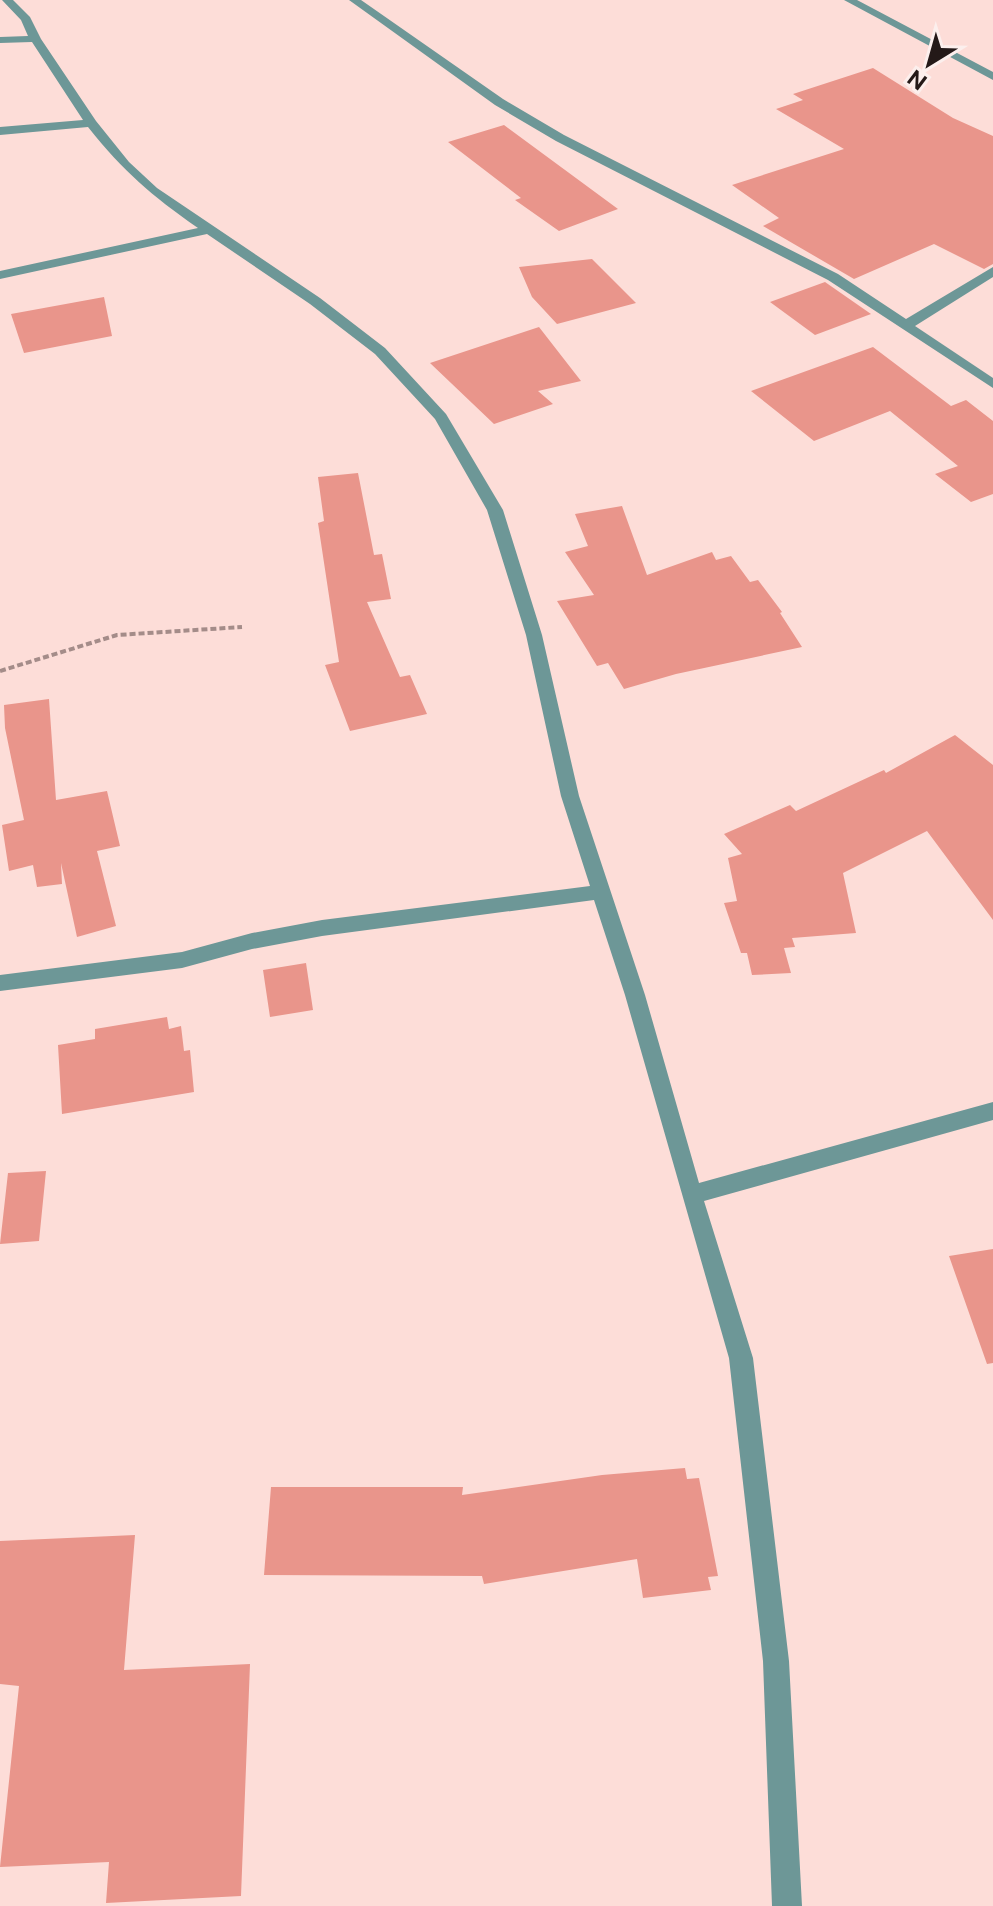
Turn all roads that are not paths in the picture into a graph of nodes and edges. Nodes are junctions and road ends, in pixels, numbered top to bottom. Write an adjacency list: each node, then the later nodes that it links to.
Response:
1 (7, 0): 4 (street)
2 (354, 0): 12 (street)
3 (849, 0): 6 (street)
4 (35, 39): 5 (street); 7 (street)
5 (0, 40)
6 (993, 77)
7 (91, 123): 8 (street); 9 (street)
8 (0, 131)
9 (210, 229): 11 (street); 14 (street)
10 (993, 271): 12 (street)
11 (0, 275)
12 (905, 326): 13 (street)
13 (993, 384)
14 (601, 892): 15 (street); 17 (street)
15 (0, 983)
16 (993, 1111): 17 (street)
17 (691, 1195): 18 (street)
18 (787, 1906)

